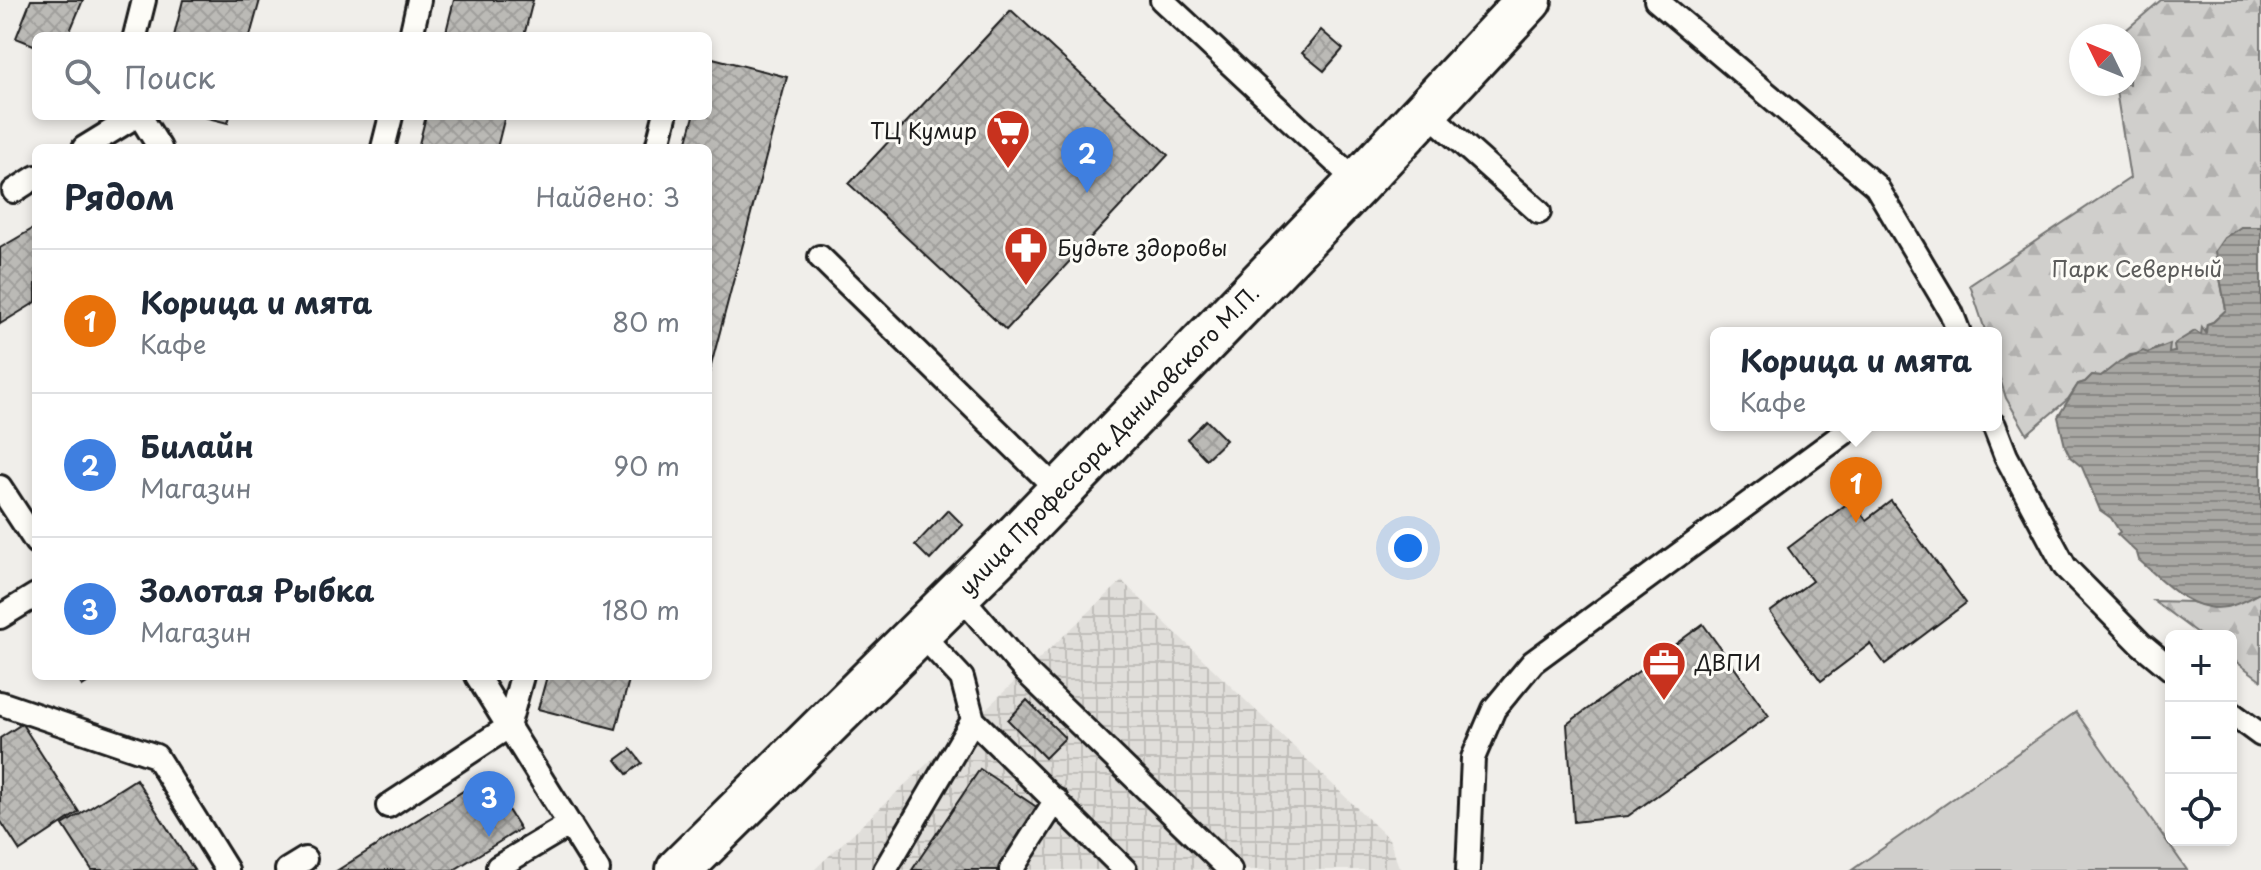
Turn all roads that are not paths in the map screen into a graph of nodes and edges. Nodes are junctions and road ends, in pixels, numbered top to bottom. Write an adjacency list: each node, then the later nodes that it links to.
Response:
1 (144, 0): 6 (lane)
2 (419, 0): 7 (lane)
3 (1162, 0): 18 (lane)
4 (1529, 0): 8 (main road, улица Профессора Даниловского М.П.)
5 (1656, 0): 22 (lane)
6 (136, 32)
7 (412, 32)
8 (1426, 111): 18 (main road, улица Профессора Даниловского М.П.); 20 (lane)
9 (131, 120): 13 (lane)
10 (141, 120): 14 (lane)
11 (390, 120): 15 (lane)
12 (664, 120): 16 (lane)
13 (91, 144)
14 (157, 144)
15 (384, 144)
16 (658, 144)
17 (32, 180): 19 (lane)
18 (1358, 183): 26 (main road, улица Профессора Даниловского М.П.)
19 (14, 191)
20 (1539, 212)
21 (820, 257): 26 (lane)
22 (1957, 327)
23 (1847, 431): 51 (lane)
24 (1996, 431): 32 (lane)
25 (0, 487): 27 (lane)
26 (1060, 492): 28 (main road, улица Профессора Даниловского М.П.)
27 (32, 536)
28 (959, 594): 31 (main road, улица Профессора Даниловского М.П.); 50 (lane)
29 (32, 597): 30 (lane)
30 (0, 617)
31 (920, 633): 37 (lane); 47 (main road, улица Профессора Даниловского М.П.)
32 (2165, 664)
33 (479, 680): 38 (lane)
34 (521, 680): 38 (lane)
35 (0, 703): 45 (lane)
36 (2237, 717): 39 (lane)
37 (973, 720): 40 (lane); 48 (lane)
38 (508, 727): 41 (lane); 42 (lane)
39 (2261, 735)
40 (1056, 800): 43 (lane); 49 (lane)
41 (388, 806)
42 (570, 824): 44 (lane); 46 (lane)
43 (1114, 865)
44 (498, 867)
45 (227, 870)
46 (598, 870)
47 (679, 870)
48 (885, 870)
49 (1011, 870)
50 (1230, 870)
51 (1468, 870)

